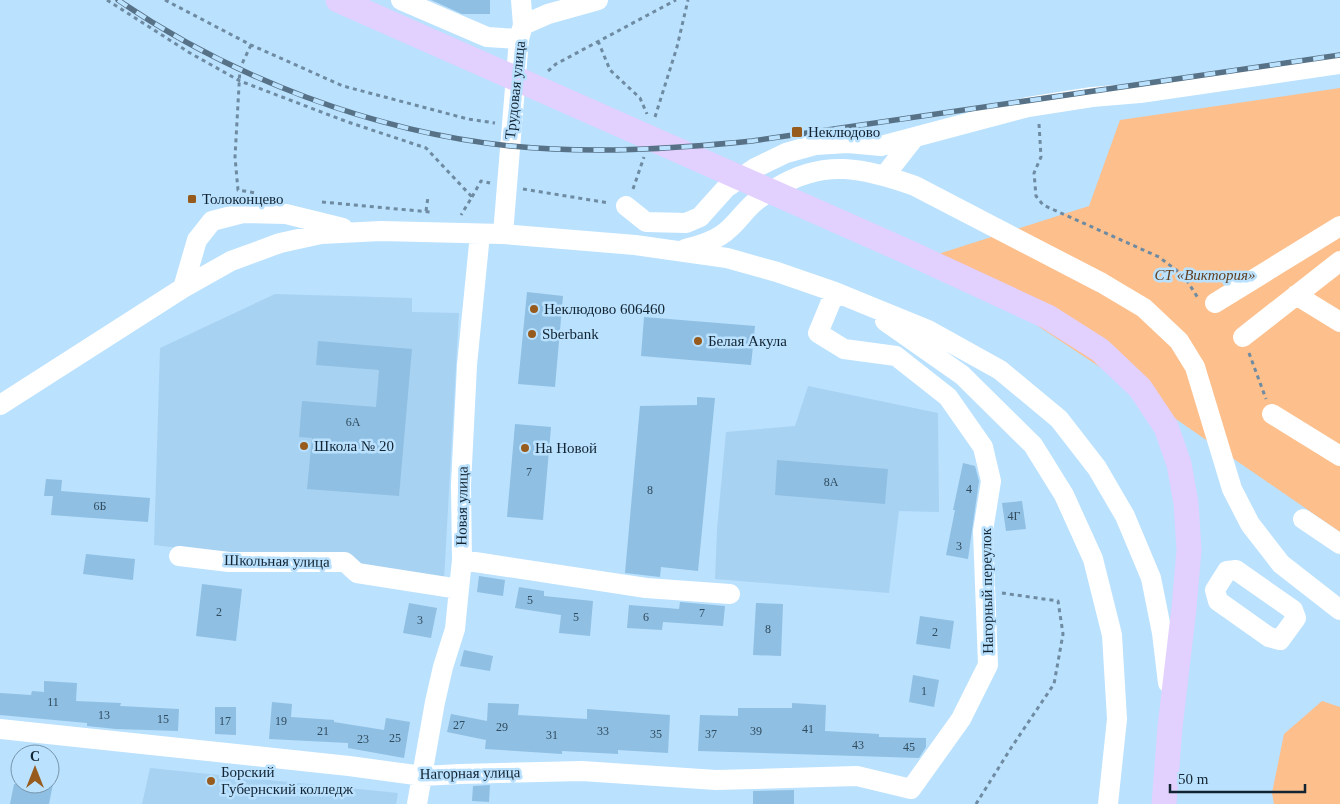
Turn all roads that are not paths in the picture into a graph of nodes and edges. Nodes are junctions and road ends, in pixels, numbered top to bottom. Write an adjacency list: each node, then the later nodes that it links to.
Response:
1 (338, 0): 37 (main road)
2 (401, 0): 5 (street)
3 (521, 0): 5 (street)
4 (598, 0): 5 (street, Трудовая улица)
5 (521, 32): 14 (street, Трудовая улица)
6 (1340, 64): 7 (street)
7 (914, 138): 8 (street); 10 (street)
8 (885, 175): 16 (street); 32 (street)
9 (626, 206): 10 (street)
10 (646, 222): 15 (street)
11 (1340, 226): 22 (street)
12 (358, 231): 13 (street); 18 (street); 18 (street)
13 (480, 234): 14 (street); 31 (street, Новая улица)
14 (503, 234): 15 (street)
15 (635, 245): 16 (street)
16 (678, 251): 19 (street)
17 (1340, 261): 20 (street)
18 (183, 288): 25 (street)
19 (835, 292): 21 (street); 40 (street, Нагорный переулок)
20 (1296, 295): 23 (street); 24 (street)
21 (857, 301): 37 (street); 42 (street)
22 (1215, 303)
23 (1340, 322)
24 (1243, 337)
25 (0, 405)
26 (1272, 414): 27 (street)
27 (1340, 456)
28 (1303, 519): 29 (street)
29 (1340, 544)
30 (179, 556): 33 (street, Школьная улица)
31 (462, 560): 33 (street, Новая улица); 35 (street)
32 (1281, 564): 34 (street); 36 (street)
33 (460, 589): 39 (street, Новая улица)
34 (1265, 589)
35 (730, 594)
36 (1340, 610)
37 (1170, 727): 43 (main road)
38 (0, 729): 39 (street, Нагорная улица)
39 (423, 776): 40 (street, Нагорная улица); 41 (street, Новая улица)
40 (911, 789)
41 (417, 804)
42 (1108, 804)
43 (1164, 804)

